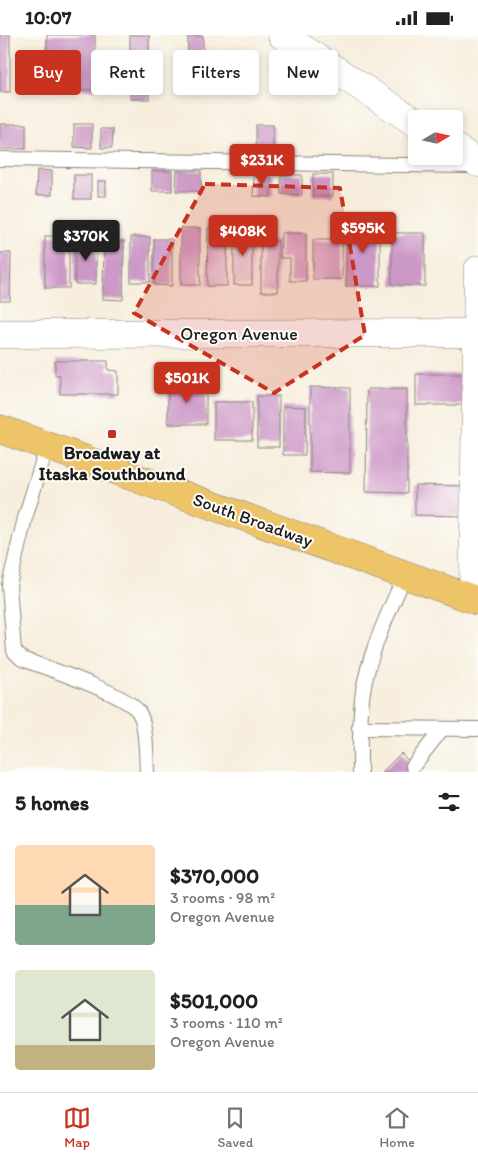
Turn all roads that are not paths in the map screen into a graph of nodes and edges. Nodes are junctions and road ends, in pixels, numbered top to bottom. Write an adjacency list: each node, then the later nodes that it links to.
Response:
1 (282, 35): 2 (street)
2 (408, 118)
3 (463, 153): 5 (street)
4 (0, 159): 5 (lane)
5 (478, 164)
6 (478, 271): 7 (street)
7 (477, 333): 8 (street, Oregon Avenue); 13 (street)
8 (0, 334)
9 (0, 429): 10 (main road, South Broadway)
10 (47, 446): 11 (main road, South Broadway); 12 (lane)
11 (405, 575): 13 (main road, South Broadway); 14 (lane)
12 (4, 588): 18 (lane)
13 (475, 600)
14 (359, 728): 15 (lane); 19 (lane)
15 (442, 729): 16 (lane); 17 (lane)
16 (478, 729)
17 (413, 766)
18 (146, 772)
19 (360, 772)

